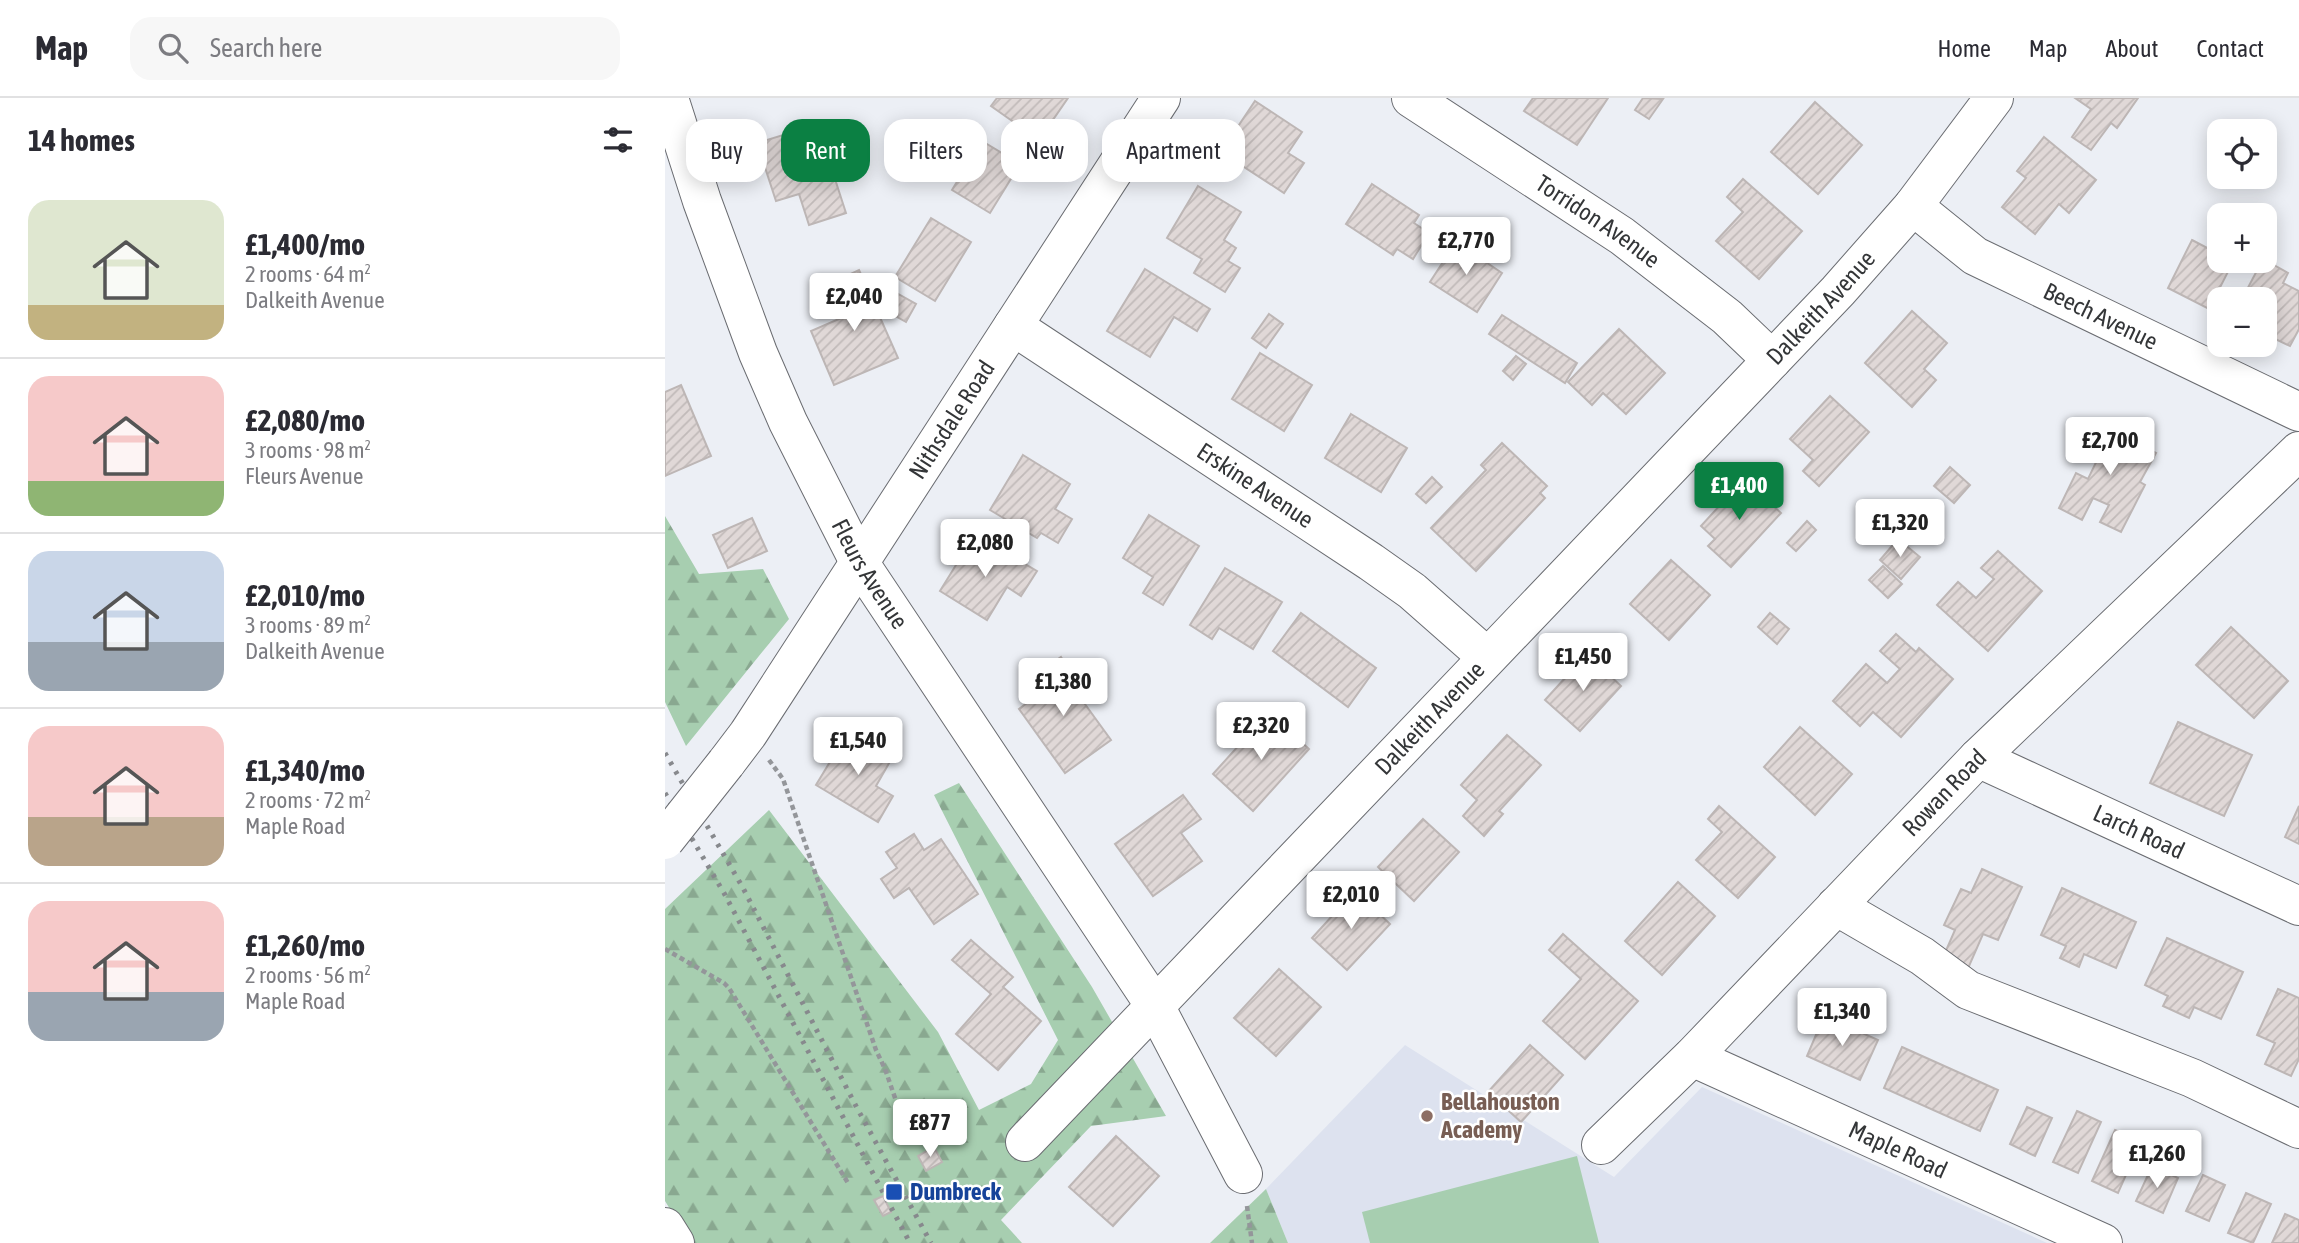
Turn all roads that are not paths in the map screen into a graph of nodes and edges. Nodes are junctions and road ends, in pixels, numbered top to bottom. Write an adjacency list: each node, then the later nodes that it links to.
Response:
1 (669, 98): 10 (main road, Fleurs Avenue)
2 (1161, 98): 6 (main road, Nithsdale Road)
3 (1411, 98): 7 (main road, Torridon Avenue)
4 (1994, 98): 5 (main road, Dalkeith Avenue)
5 (1913, 206): 7 (main road, Dalkeith Avenue); 8 (main road, Beech Avenue)
6 (1013, 326): 10 (main road, Nithsdale Road); 11 (main road, Erskine Avenue)
7 (1772, 360): 11 (main road, Dalkeith Avenue)
8 (2299, 412)
9 (2299, 451): 12 (main road, Rowan Road)
10 (859, 562): 13 (main road, Nithsdale Road, bridge); 16 (main road, Fleurs Avenue)
11 (1487, 657): 16 (main road, Dalkeith Avenue)
12 (1978, 758): 14 (main road, Rowan Road); 15 (main road, Larch Road)
13 (665, 840)
14 (1836, 906): 17 (main road, Rowan Road); 18 (main road)
15 (2299, 906)
16 (1155, 1006): 19 (main road, Dalkeith Avenue); 21 (main road, Fleurs Avenue)
17 (1692, 1057): 20 (main road, Rowan Road); 24 (main road, Maple Road)
18 (2299, 1129)
19 (1025, 1142)
20 (1601, 1145)
21 (1243, 1174)
22 (665, 1227): 23 (main road)
23 (675, 1243)
24 (2103, 1243)

